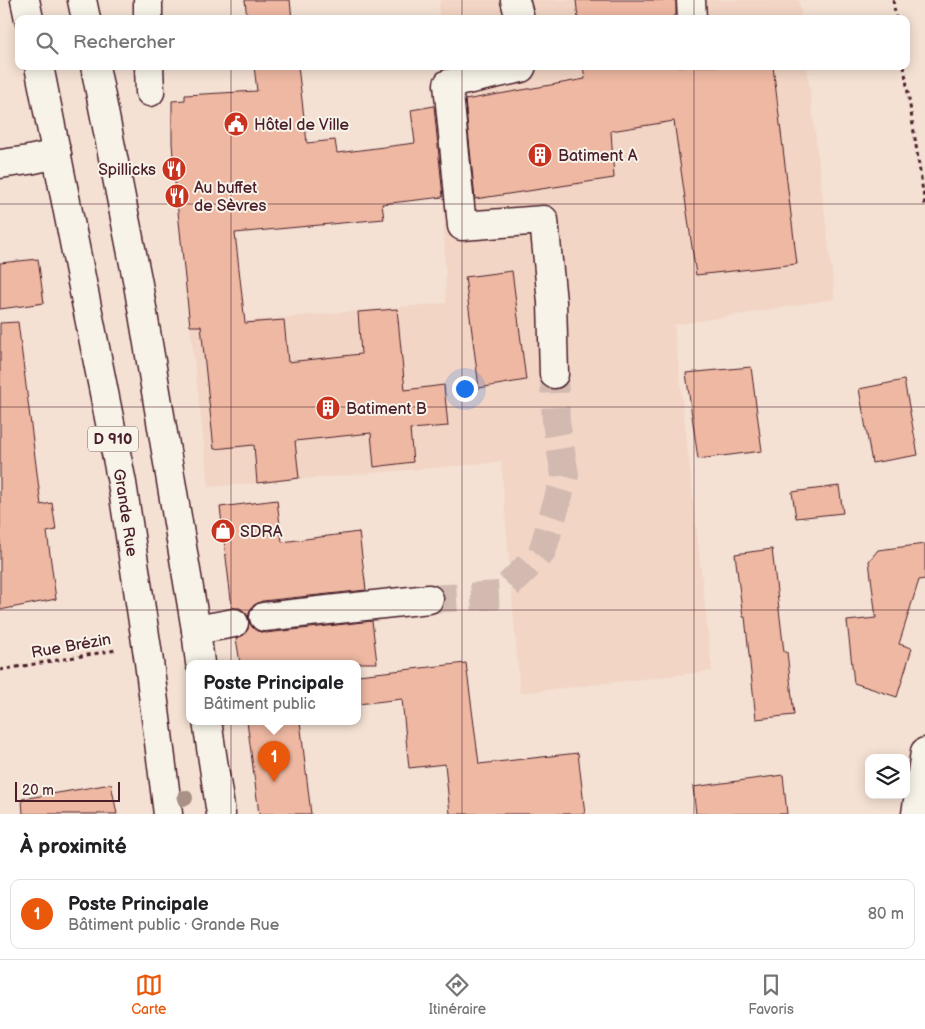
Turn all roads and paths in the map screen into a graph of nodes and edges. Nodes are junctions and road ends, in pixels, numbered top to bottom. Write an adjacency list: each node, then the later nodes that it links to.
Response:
1 (25, 0): 7 (main road)
2 (82, 0): 8 (main road)
3 (148, 0): 9 (main road)
4 (515, 0): 10 (main road)
5 (691, 0): 11 (main road)
6 (893, 0): 12 (path)
7 (28, 15)
8 (85, 15)
9 (148, 15)
10 (519, 15)
11 (692, 15)
12 (895, 15)
13 (40, 70): 17 (main road, Grande Rue / D 910)
14 (96, 70): 24 (main road, D 910)
15 (512, 70): 20 (main road)
16 (905, 70): 19 (path)
17 (57, 154): 18 (main road); 25 (main road, Grande Rue / D 910)
18 (0, 164)
19 (925, 205)
20 (554, 374)
21 (429, 599): 22 (main road)
22 (264, 617)
23 (234, 623): 24 (main road)
24 (196, 630): 26 (main road, D 910)
25 (146, 644): 27 (path, Rue Brézin); 30 (main road, Grande Rue / D 910)
26 (200, 660)
27 (0, 670)
28 (208, 725): 31 (main road)
29 (925, 752): 32 (main road)
30 (168, 814)
31 (220, 814)
32 (916, 814)

